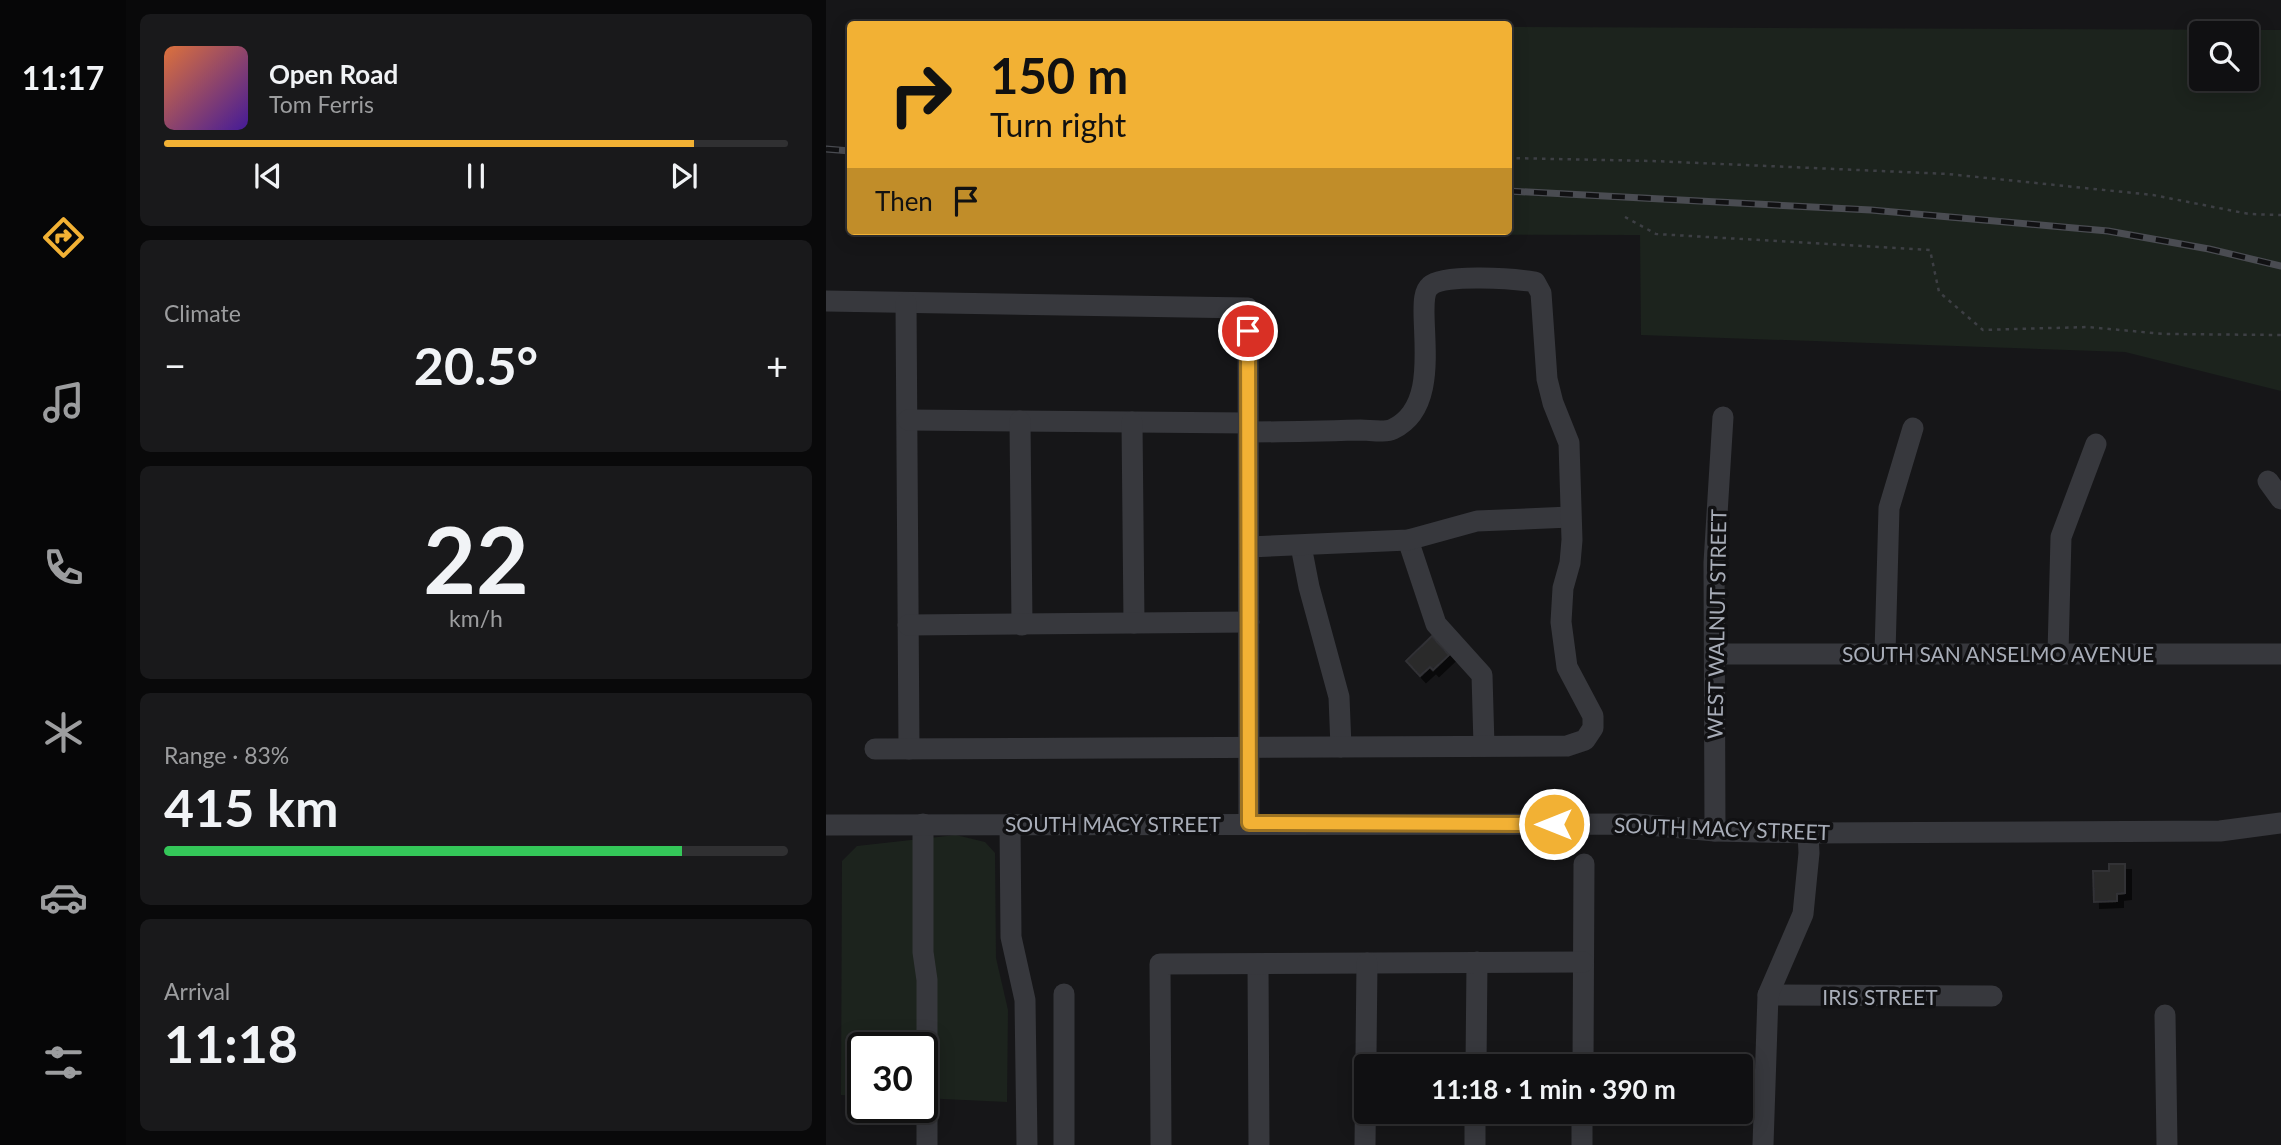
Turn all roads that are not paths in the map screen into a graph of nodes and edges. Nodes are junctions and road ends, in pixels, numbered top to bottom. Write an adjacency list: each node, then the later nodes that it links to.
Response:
1 (826, 300): 2 (street)
2 (906, 303): 4 (street); 7 (street)
3 (1723, 417): 23 (street, WEST WALNUT STREET)
4 (908, 421): 5 (street); 18 (street)
5 (1020, 421): 6 (street); 19 (street)
6 (1132, 422): 7 (street); 17 (street)
7 (1248, 428): 12 (street); 15 (street)
8 (1913, 428): 20 (street)
9 (2096, 444): 21 (street)
10 (2269, 481): 11 (street)
11 (2281, 499)
12 (1570, 517): 13 (street); 24 (street)
13 (1408, 540): 14 (street); 24 (street)
14 (1301, 546): 15 (street); 25 (street)
15 (1249, 547): 16 (street)
16 (1249, 622): 17 (street); 28 (street)
17 (1133, 623): 19 (street)
18 (908, 625): 19 (street); 27 (street)
19 (1022, 625)
20 (1885, 653): 21 (street, SOUTH SAN ANSELMO AVENUE); 23 (street, SOUTH SAN ANSELMO AVENUE)
21 (2058, 653): 22 (street, SOUTH SAN ANSELMO AVENUE)
22 (2281, 653)
23 (1715, 654): 34 (street, WEST WALNUT STREET)
24 (1484, 746): 25 (street)
25 (1341, 747): 28 (street)
26 (875, 749): 27 (street)
27 (909, 749): 28 (street)
28 (1249, 749): 29 (street)
29 (1249, 823): 32 (street, SOUTH MACY STREET); 34 (street, SOUTH MACY STREET)
30 (2281, 823): 35 (street, SOUTH MACY STREET)
31 (923, 824): 32 (street, SOUTH MACY STREET); 33 (street, SOUTH MACY STREET); 49 (street)
32 (1010, 824): 50 (street)
33 (826, 825)
34 (1715, 831): 35 (street, SOUTH MACY STREET)
35 (1808, 833): 42 (street)
36 (1584, 864): 38 (street)
37 (1477, 962): 38 (street); 39 (street); 45 (street)
38 (1583, 962): 46 (street)
39 (1367, 963): 40 (street); 54 (street)
40 (1258, 964): 52 (street); 53 (street)
41 (1064, 994): 51 (street)
42 (1768, 995): 43 (street, IRIS STREET); 57 (street)
43 (1992, 996)
44 (2165, 1015): 58 (street)
45 (1476, 1054)
46 (1583, 1054)
47 (1475, 1124): 55 (street)
48 (1583, 1124): 56 (street)
49 (927, 1145)
50 (1027, 1145)
51 (1064, 1145)
52 (1161, 1145)
53 (1259, 1145)
54 (1365, 1145)
55 (1475, 1145)
56 (1582, 1145)
57 (1763, 1145)
58 (2167, 1145)

